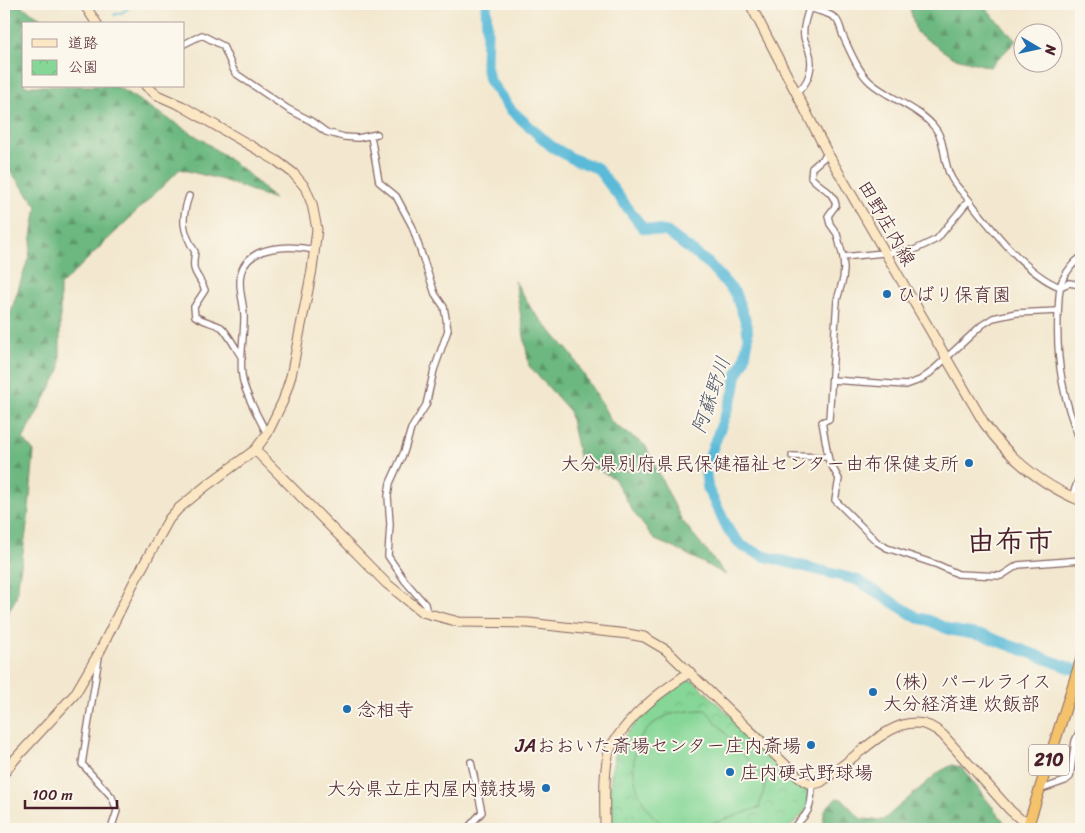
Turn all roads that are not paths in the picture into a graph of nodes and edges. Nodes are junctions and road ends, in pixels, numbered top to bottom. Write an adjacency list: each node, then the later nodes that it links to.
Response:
1 (84, 4): 4 (street)
2 (750, 4): 7 (street, 田野庄内線)
3 (808, 6): 7 (street); 10 (street)
4 (96, 22)
5 (185, 44): 29 (street)
6 (148, 88): 11 (street)
7 (795, 93): 8 (street, 田野庄内線)
8 (828, 154): 12 (street, 田野庄内線); 14 (street)
9 (189, 196): 18 (street)
10 (969, 200): 12 (street); 16 (street)
11 (315, 250): 18 (street); 21 (street)
12 (886, 254): 14 (street); 19 (street, 田野庄内線)
13 (1081, 256): 16 (street)
14 (843, 257): 20 (street)
15 (1081, 285): 16 (street)
16 (1060, 287): 17 (street)
17 (1058, 311): 19 (street); 22 (street)
18 (242, 358): 21 (street)
19 (947, 358): 20 (street); 27 (street, 田野庄内線)
20 (832, 380): 25 (street)
21 (267, 434): 23 (street)
22 (1081, 443)
23 (255, 450): 29 (street); 30 (street)
24 (792, 456): 25 (street)
25 (828, 457): 28 (street)
26 (1081, 472): 27 (street)
27 (1077, 499)
28 (1081, 560)
29 (427, 613): 32 (street)
30 (100, 651): 35 (street); 39 (street)
31 (1081, 660): 37 (highway, 210)
32 (690, 672): 36 (street); 41 (street)
33 (1081, 728): 37 (street)
34 (472, 762): 40 (street)
35 (4, 773)
36 (812, 784): 38 (street); 42 (street)
37 (1039, 790): 38 (highway, 210)
38 (1028, 826)
39 (112, 829)
40 (467, 829)
41 (605, 829)
42 (791, 829)

